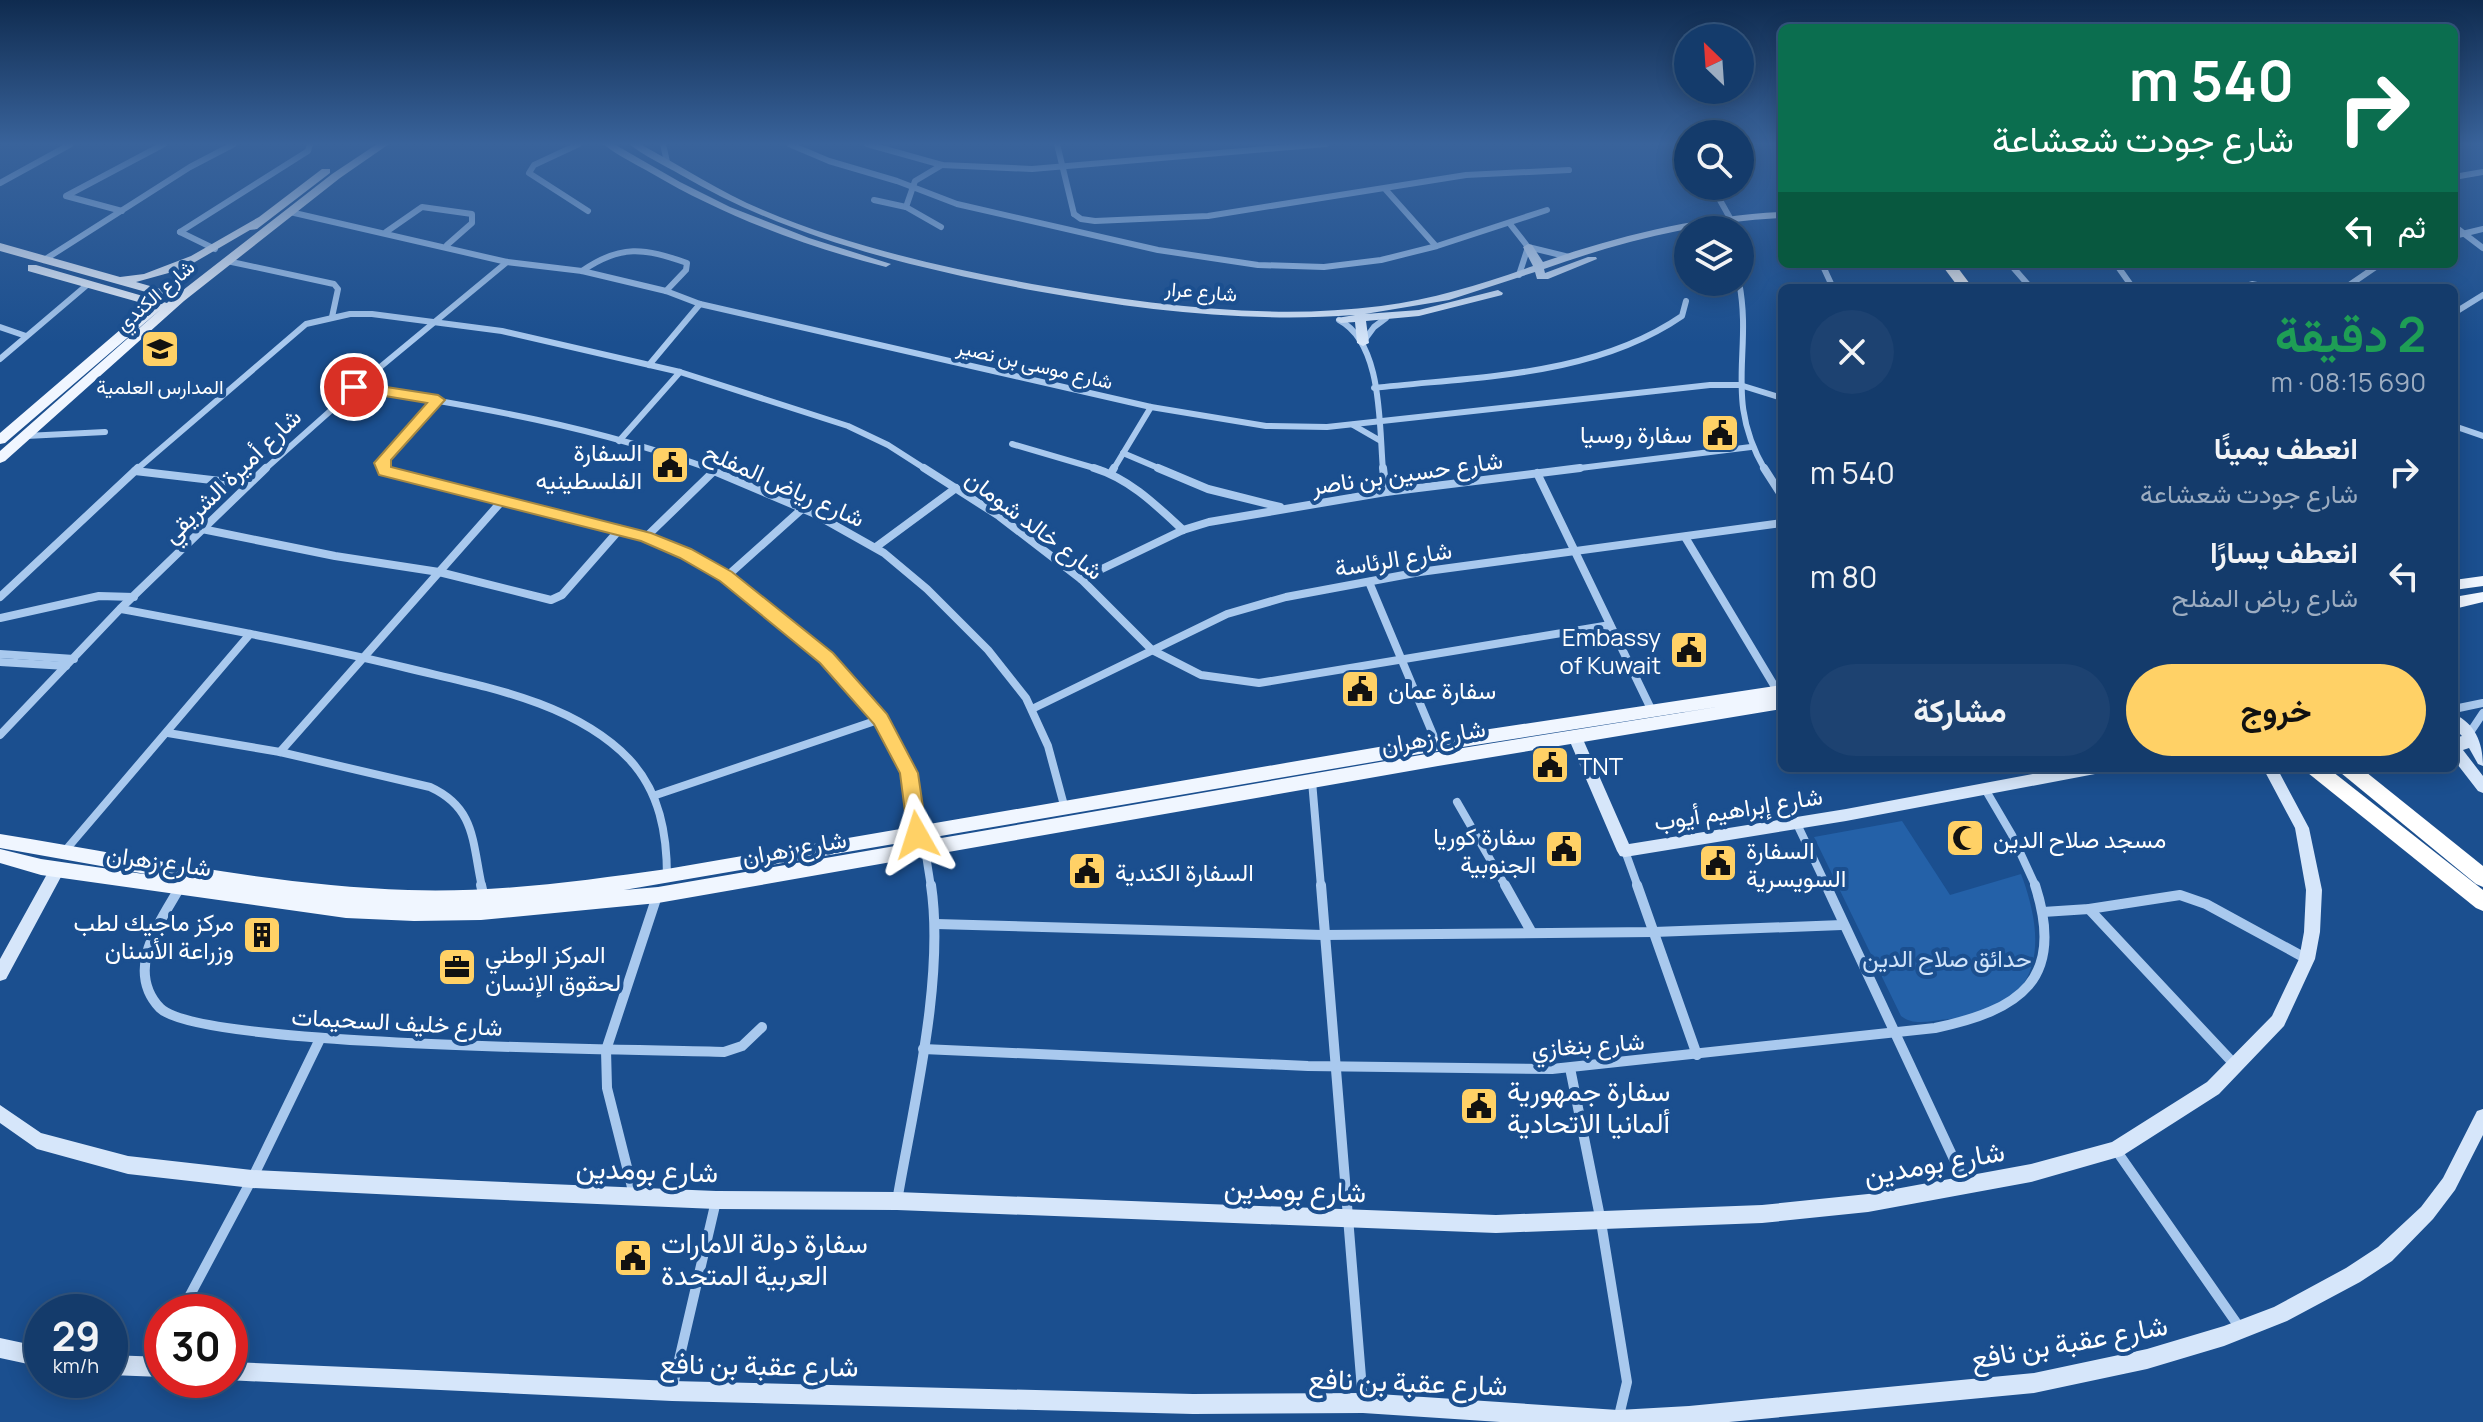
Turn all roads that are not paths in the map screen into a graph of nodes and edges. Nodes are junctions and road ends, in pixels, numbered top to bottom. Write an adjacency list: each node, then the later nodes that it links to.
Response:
1 (216, 210): 38 (street)
2 (274, 210): 15 (main road, شارع الكندي)
3 (417, 210): 28 (street)
4 (446, 210): 33 (street)
5 (732, 210): 63 (street, شارع عرار)
6 (758, 210): 60 (street, شارع عرار)
7 (912, 210): 23 (street)
8 (982, 210): 24 (street)
9 (1073, 210): 16 (street)
10 (1247, 210): 20 (street)
11 (1404, 210): 34 (street)
12 (1546, 210): 22 (street)
13 (122, 211): 41 (street)
14 (290, 212): 28 (street, شارع موسى بن نصير); 42 (main road, شارع الكندي)
15 (269, 214): 38 (main road); 56 (main road, شارع الكندي)
16 (1074, 214): 20 (street); 24 (street)
17 (1778, 217): 18 (street, شارع عرار)
18 (1754, 218)
19 (1778, 218): 21 (street, شارع عرار)
20 (1104, 220): 32 (street)
21 (1754, 221)
22 (1510, 224): 34 (street); 36 (street)
23 (941, 227)
24 (1057, 227): 32 (street)
25 (1674, 228): 39 (street, شارع عرار)
26 (2458, 229): 29 (street)
27 (2483, 229): 29 (street)
28 (386, 232): 33 (street, شارع موسى بن نصير)
29 (2463, 233): 31 (street); 37 (street)
30 (1674, 235): 47 (street, شارع عرار)
31 (2458, 235)
32 (1100, 236): 34 (street)
33 (447, 245): 43 (street, شارع موسى بن نصير)
34 (1435, 245)
35 (0, 247): 41 (main road)
36 (1528, 247): 39 (street); 47 (street); 48 (street)
37 (2483, 248)
38 (215, 249): 49 (main road)
39 (1569, 257): 47 (street, شارع عرار)
40 (0, 259): 52 (main road)
41 (44, 260): 49 (main road)
42 (227, 261): 56 (main road, شارع الكندي); 61 (street)
43 (507, 262): 46 (street, شارع موسى بن نصير); 64 (street, شارع أميرة الشريقي)
44 (2014, 268): 50 (street)
45 (2374, 268): 51 (street)
46 (582, 271): 53 (street, شارع موسى بن نصير); 53 (street)
47 (1540, 273): 48 (street, شارع عرار); 62 (street, شارع عرار)
48 (1519, 275): 60 (street, شارع عرار)
49 (116, 280): 56 (main road)
50 (2028, 284)
51 (2351, 284)
52 (87, 285): 56 (main road); 66 (street)
53 (666, 291): 58 (street, شارع موسى بن نصير)
54 (2483, 295): 59 (street)
55 (1741, 296): 71 (street)
56 (168, 301): 81 (main road, شارع الكندي); 83 (main road, شارع الكندي)
57 (1686, 301): 73 (street)
58 (700, 304): 69 (street); 76 (street, شارع موسى بن نصير)
59 (2458, 311)
60 (1361, 315): 62 (street, شارع عرار); 63 (street, شارع عرار); 67 (street)
61 (332, 317): 64 (street, شارع خالد شومان); 90 (street, شارع خالد شومان)
62 (1386, 318): 67 (street)
63 (1339, 320): 67 (street)
64 (432, 322): 69 (street, شارع خالد شومان); 72 (street, شارع أميرة الشريقي)
65 (0, 327): 66 (street)
66 (26, 336): 68 (street)
67 (1363, 343): 73 (street)
68 (0, 359)
69 (649, 365): 70 (street, شارع خالد شومان)
70 (680, 372): 85 (street); 95 (street, شارع خالد شومان)
71 (1740, 385): 74 (street, شارع موسى بن نصير); 77 (street, شارع موسى بن نصير); 87 (street)
72 (354, 387): 75 (street, شارع رياض المفلح); 94 (street, شارع أميرة الشريقي)
73 (1374, 388): 77 (street)
74 (1778, 397)
75 (438, 400): 85 (street, شارع رياض المفلح); 98 (street)
76 (1151, 407): 78 (street, شارع موسى بن نصير); 88 (street)
77 (1379, 422): 78 (street, شارع موسى بن نصير); 84 (street)
78 (1353, 425): 84 (street)
79 (2458, 427): 82 (street)
80 (105, 432): 81 (street)
81 (26, 436): 89 (main road, شارع الكندي)
82 (2483, 436)
83 (0, 440)
84 (1379, 440): 97 (street)
85 (619, 441): 91 (street, شارع رياض المفلح)
86 (1012, 444): 92 (street)
87 (1751, 447): 93 (street, شارع حسين بن ناصر); 96 (street)
88 (1123, 453): 92 (street); 100 (street)
89 (0, 458)
90 (135, 471): 94 (street); 119 (street, شارع خالد شومان)
91 (714, 471): 99 (street, شارع رياض المفلح); 105 (street)
92 (1111, 473): 104 (street)
93 (1537, 473): 97 (street, شارع حسين بن ناصر); 108 (street)
94 (246, 484): 102 (street, شارع أميرة الشريقي)
95 (956, 488): 107 (street); 113 (street, شارع خالد شومان)
96 (1778, 491)
97 (1386, 492): 100 (street, شارع حسين بن ناصر)
98 (501, 502): 103 (street); 109 (street)
99 (802, 509): 107 (street, شارع رياض المفلح); 112 (street)
100 (1284, 509): 104 (street, شارع حسين بن ناصر)
101 (1778, 524): 106 (street, شارع الرئاسة)
102 (202, 529): 109 (street); 120 (street, شارع أميرة الشريقي)
103 (620, 529): 105 (street); 109 (street)
104 (1183, 530): 113 (street, شارع حسين بن ناصر)
105 (646, 537): 112 (street)
106 (1685, 537): 108 (street, شارع الرئاسة); 134 (street)
107 (876, 547): 139 (street, شارع رياض المفلح)
108 (1573, 553): 115 (street, شارع الرئاسة); 125 (street)
109 (439, 572): 129 (street)
110 (2483, 573): 111 (main road)
111 (2458, 576)
112 (726, 577): 142 (street)
113 (1081, 579): 127 (street, شارع خالد شومان)
114 (2483, 581): 116 (main road)
115 (1369, 582): 127 (street, شارع الرئاسة); 131 (street)
116 (2458, 584)
117 (2483, 591): 118 (main road)
118 (2458, 594)
119 (0, 597)
120 (134, 597): 123 (street, شارع أميرة الشريقي); 124 (street)
121 (2483, 597): 122 (main road)
122 (2458, 602)
123 (121, 609): 126 (street); 130 (street, شارع أميرة الشريقي)
124 (0, 618)
125 (1610, 625): 131 (street, شارع خالد شومان); 140 (street)
126 (250, 634): 129 (street); 144 (street)
127 (1152, 650): 131 (street, شارع خالد شومان); 139 (street, شارع الرئاسة)
128 (0, 654): 130 (street)
129 (362, 657): 150 (street); 162 (street)
130 (74, 659): 133 (street, شارع أميرة الشريقي)
131 (1402, 659): 148 (street)
132 (0, 662): 133 (street)
133 (66, 666): 145 (street, شارع أميرة الشريقي)
134 (1778, 690)
135 (1778, 695): 140 (main road, شارع زهران)
136 (1778, 696): 147 (main road, شارع زهران)
137 (2483, 703): 138 (street)
138 (2458, 708)
139 (1032, 709): 164 (street, شارع رياض المفلح)
140 (1652, 711): 148 (main road, شارع زهران)
141 (2483, 713): 146 (street)
142 (881, 719): 162 (street); 168 (street)
143 (2458, 724): 146 (street)
144 (168, 733): 150 (street); 171 (street)
145 (0, 735)
146 (2469, 735): 149 (street); 152 (street)
147 (1575, 737): 159 (main road, شارع زهران); 170 (street)
148 (1437, 744): 164 (main road, شارع زهران)
149 (2458, 745)
150 (280, 752): 180 (street)
151 (2458, 752): 160 (street)
152 (2483, 760)
153 (2074, 772): 161 (street, شارع إبراهيم أيوب)
154 (2272, 772): 189 (street, شارع بومدين)
155 (2320, 772): 181 (highway)
156 (2338, 772): 178 (highway)
157 (2353, 772): 176 (highway)
158 (2365, 772): 173 (highway)
159 (1312, 781): 168 (main road, شارع زهران); 188 (street)
160 (2483, 787)
161 (1985, 789): 165 (street, شارع إبراهيم أيوب); 183 (street, شارع بنغازي)
162 (656, 795): 175 (street)
163 (1457, 802): 187 (street)
164 (1065, 809): 168 (main road, شارع زهران)
165 (1797, 824): 170 (street, شارع إبراهيم أيوب); 185 (street)
166 (0, 834): 169 (street)
167 (0, 841): 169 (main road, شارع زهران)
168 (921, 842): 175 (main road, شارع زهران); 179 (main road, شارع زهران); 184 (street)
169 (41, 848): 171 (main road, شارع زهران)
170 (1625, 851): 186 (street)
171 (64, 852): 180 (main road, شارع زهران)
172 (0, 859): 174 (main road, شارع زهران)
173 (2483, 867)
174 (49, 869): 177 (main road, شارع زهران); 190 (street)
175 (667, 877): 180 (main road, شارع زهران)
176 (2483, 878)
177 (180, 887): 179 (main road, شارع زهران); 193 (street, شارع خليف السحيمات)
178 (2483, 890)
179 (658, 895): 195 (street)
180 (484, 898)
181 (2483, 902)
182 (2089, 909): 183 (street); 189 (street); 198 (street)
183 (2043, 912): 192 (street, شارع بنغازي)
184 (936, 924): 188 (street); 194 (street)
185 (1842, 925): 186 (street); 192 (street)
186 (1654, 932): 187 (street); 196 (street)
187 (1532, 933): 188 (street)
188 (1323, 935): 197 (street)
189 (2307, 959): 198 (street, شارع بومدين)
190 (0, 974)
191 (762, 1027): 195 (street, شارع خليف السحيمات)
192 (1896, 1032): 196 (street, شارع بنغازي); 204 (street)
193 (320, 1039): 195 (street, شارع خليف السحيمات); 203 (street)
194 (923, 1049): 197 (street, شارع بنغازي); 207 (street)
195 (606, 1050): 205 (street)
196 (1697, 1055): 199 (street, شارع بنغازي)
197 (1334, 1065): 199 (street, شارع بنغازي); 208 (street)
198 (2236, 1066): 202 (street, شارع بومدين)
199 (1570, 1068): 209 (street)
200 (0, 1113): 203 (street, شارع بومدين)
201 (2482, 1121): 211 (street, شارع عقبة بن نافع)
202 (2116, 1150): 204 (street, شارع بومدين); 211 (street)
203 (252, 1179): 205 (street, شارع بومدين); 210 (street)
204 (1966, 1186): 209 (street, شارع بومدين)
205 (635, 1196): 206 (street, شارع بومدين)
206 (716, 1200): 207 (street, شارع بومدين); 215 (street)
207 (897, 1201): 208 (street, شارع بومدين)
208 (1348, 1218): 209 (street, شارع بومدين); 216 (street)
209 (1601, 1222): 218 (street)
210 (191, 1294)
211 (2241, 1329): 217 (street, شارع عقبة بن نافع)
212 (0, 1348): 213 (street)
213 (24, 1353)
214 (248, 1373): 215 (street, شارع عقبة بن نافع)
215 (672, 1391): 216 (street, شارع عقبة بن نافع)
216 (1363, 1403): 218 (street, شارع عقبة بن نافع)
217 (1684, 1419): 219 (street, شارع عقبة بن نافع)
218 (1617, 1421): 219 (street, شارع عقبة بن نافع)
219 (1640, 1421)

